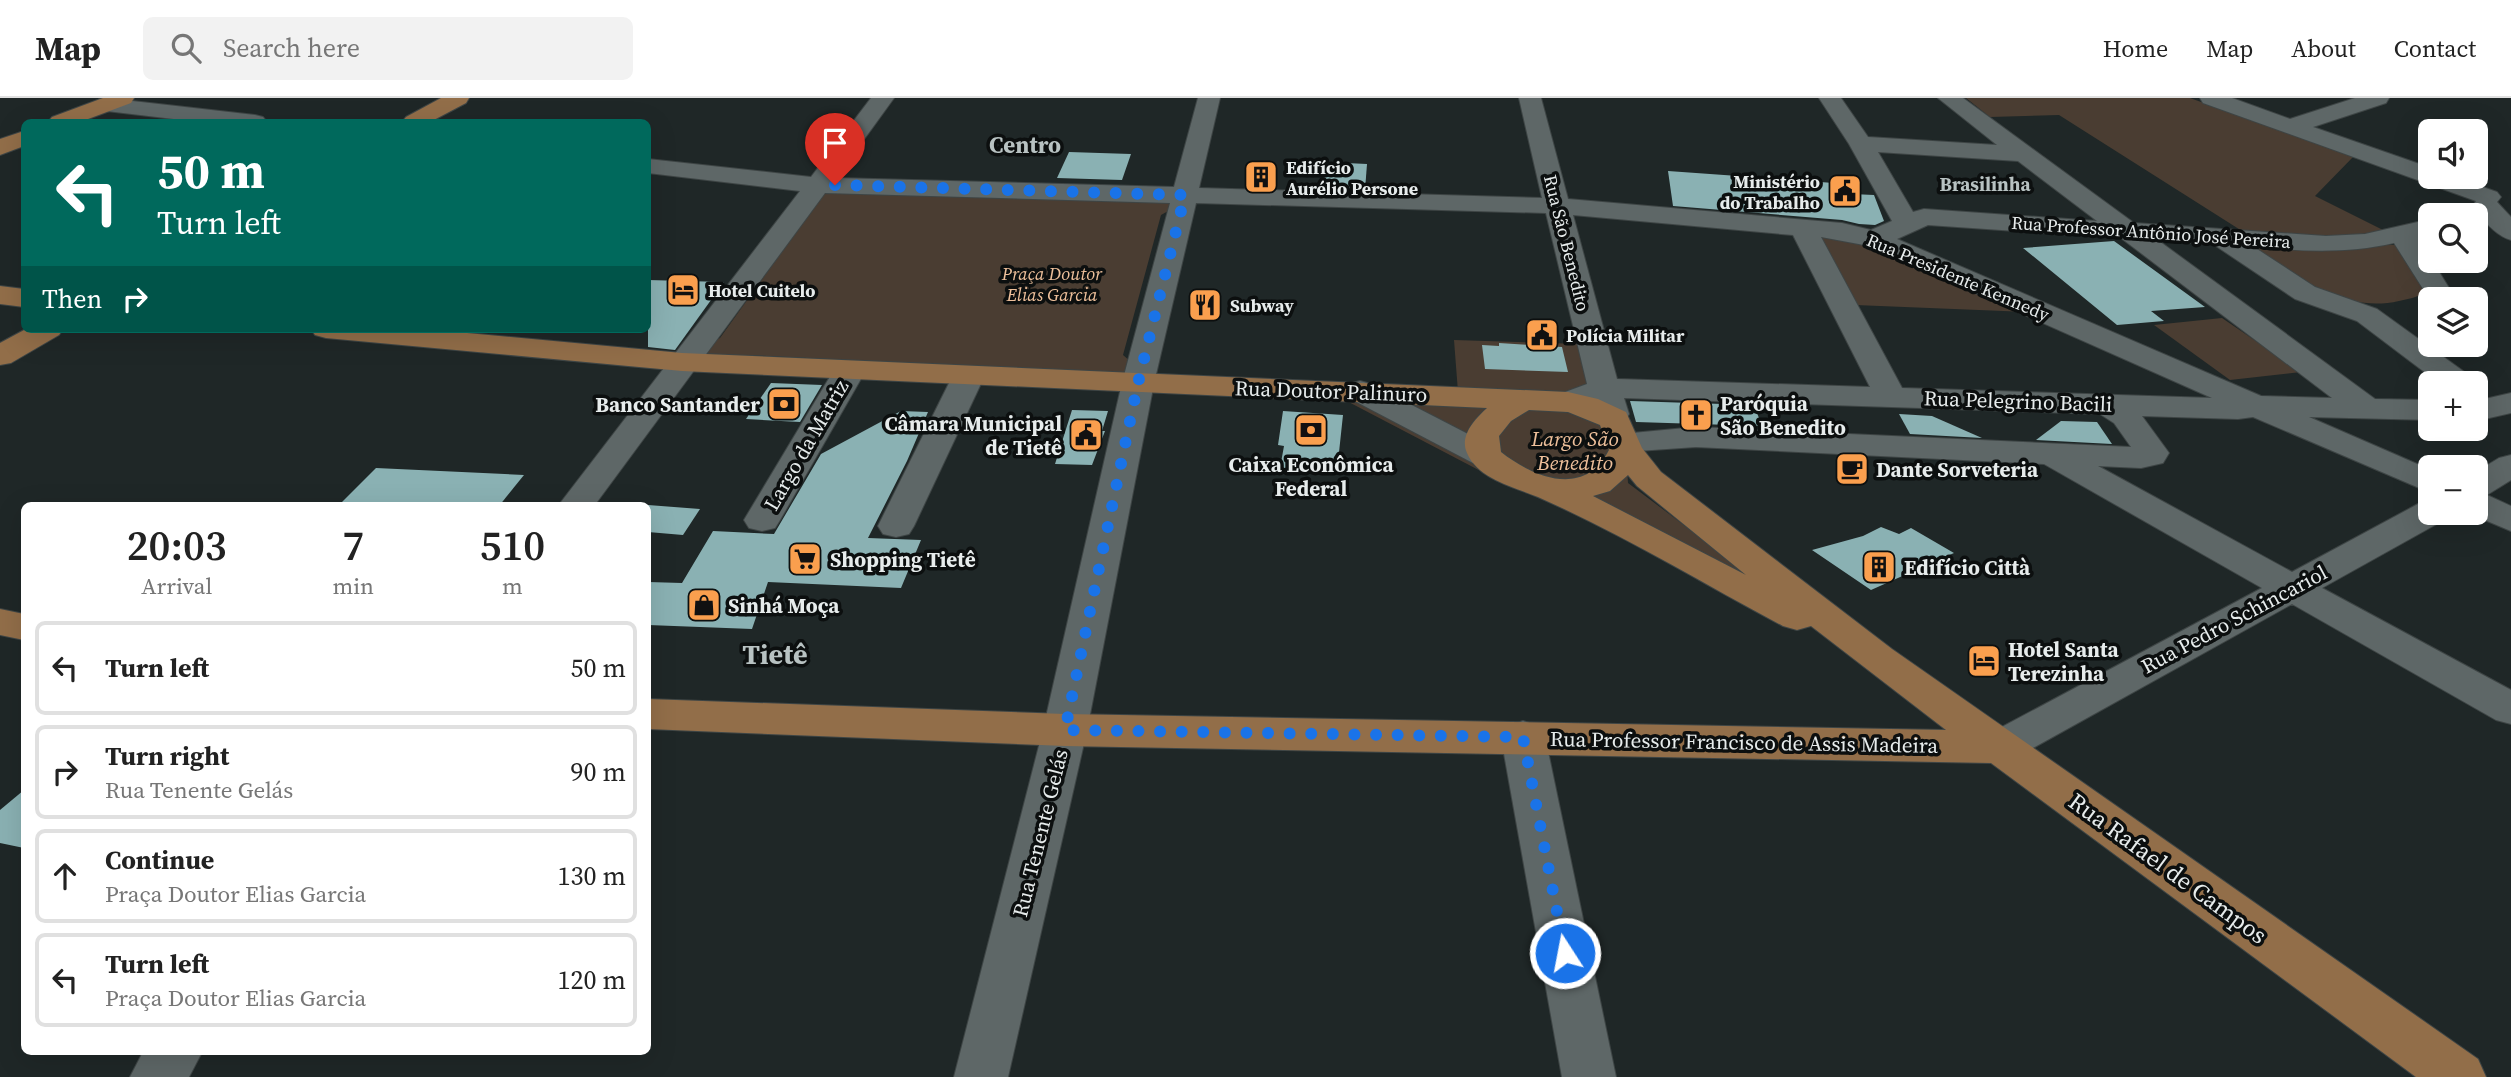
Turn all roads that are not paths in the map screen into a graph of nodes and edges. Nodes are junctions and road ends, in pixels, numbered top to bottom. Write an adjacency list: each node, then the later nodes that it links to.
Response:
1 (458, 98): 12 (main road)
2 (883, 98): 21 (street)
3 (1209, 98): 23 (street)
4 (1530, 98): 26 (street, Rua São Benedito)
5 (1830, 98): 15 (street)
6 (1949, 98): 17 (street)
7 (2211, 98): 13 (street)
8 (2378, 98): 13 (street)
9 (114, 102): 10 (main road); 11 (street)
10 (68, 119)
11 (234, 119)
12 (420, 119)
13 (2288, 127): 19 (street)
14 (21, 139): 16 (main road)
15 (1861, 144): 17 (street); 28 (street)
16 (0, 148)
17 (2023, 154): 31 (street)
18 (651, 166): 21 (street)
19 (2418, 172)
20 (2511, 183): 25 (street)
21 (817, 185): 23 (street); 44 (street)
22 (2453, 189): 24 (street)
23 (1185, 195): 26 (street, Rua Presidente Kennedy); 48 (street)
24 (2478, 203)
25 (2487, 203)
26 (1557, 206): 29 (street, Rua Presidente Kennedy); 57 (street, Rua São Benedito)
27 (2488, 211): 32 (street)
28 (1906, 223): 31 (street, Rua Professor Antônio José Pereira); 35 (street, Rua Professor Antônio José Pereira)
29 (1802, 227): 35 (street, Rua Presidente Kennedy); 51 (street)
30 (2418, 230): 33 (street, Rua Professor Antônio José Pereira)
31 (2127, 231): 34 (street, Rua Professor Antônio José Pereira); 55 (street)
32 (2511, 232)
33 (2401, 233): 34 (street, Rua Professor Antônio José Pereira); 36 (street)
34 (2219, 237): 40 (street)
35 (1874, 239): 54 (street, Rua Presidente Kennedy)
36 (2436, 287)
37 (0, 295): 38 (main road)
38 (21, 298)
39 (2418, 303): 40 (street)
40 (2367, 315): 46 (street)
41 (41, 333): 43 (main road)
42 (369, 333): 44 (main road)
43 (0, 356)
44 (682, 362): 45 (main road); 65 (street)
45 (850, 370): 47 (main road); 68 (street, Largo da Matriz)
46 (2443, 371)
47 (970, 375): 48 (main road); 70 (street)
48 (1138, 383): 49 (main road, Rua Doutor Palinuro); 77 (street, Rua Tenente Gelás)
49 (1360, 391): 52 (main road, Rua Doutor Palinuro); 60 (street)
50 (1824, 395): 51 (street, Rua Pelegrino Bacili); 57 (street, Rua Pelegrino Bacili); 58 (street)
51 (1891, 397): 53 (street, Rua Pelegrino Bacili)
52 (1524, 400): 57 (main road); 60 (main road)
53 (2106, 404): 54 (street, Rua Pelegrino Bacili); 59 (street)
54 (2259, 406): 55 (street, Rua Pelegrino Bacili); 62 (street, Rua Presidente Kennedy)
55 (2365, 407): 56 (street, Rua Pelegrino Bacili)
56 (2418, 409)
57 (1617, 425): 58 (street); 64 (main road); 74 (main road)
58 (1847, 444): 59 (street)
59 (2049, 453): 71 (street)
60 (1485, 456): 64 (main road)
61 (2511, 465): 63 (street)
62 (2418, 476)
63 (2488, 479)
64 (1554, 491): 74 (main road)
65 (579, 502)
66 (2488, 509): 69 (street)
67 (2418, 519): 71 (street, Rua Pedro Schincariol)
68 (762, 520)
69 (2511, 520)
70 (896, 526)
71 (2292, 587): 75 (street); 79 (street, Rua Pedro Schincariol)
72 (0, 622): 73 (main road)
73 (21, 626)
74 (1878, 659): 79 (main road, Rua Rafael de Campos)
75 (2511, 709)
76 (651, 714): 77 (main road, Rua Professor Francisco de Assis Madeira)
77 (1065, 730): 78 (main road, Rua Professor Francisco de Assis Madeira); 82 (street, Rua Tenente Gelás)
78 (1523, 737): 79 (main road, Rua Professor Francisco de Assis Madeira); 83 (street)
79 (2000, 747): 84 (main road, Rua Rafael de Campos)
80 (173, 1055): 81 (street)
81 (156, 1077)
82 (981, 1077)
83 (1589, 1077)
84 (2459, 1077)

